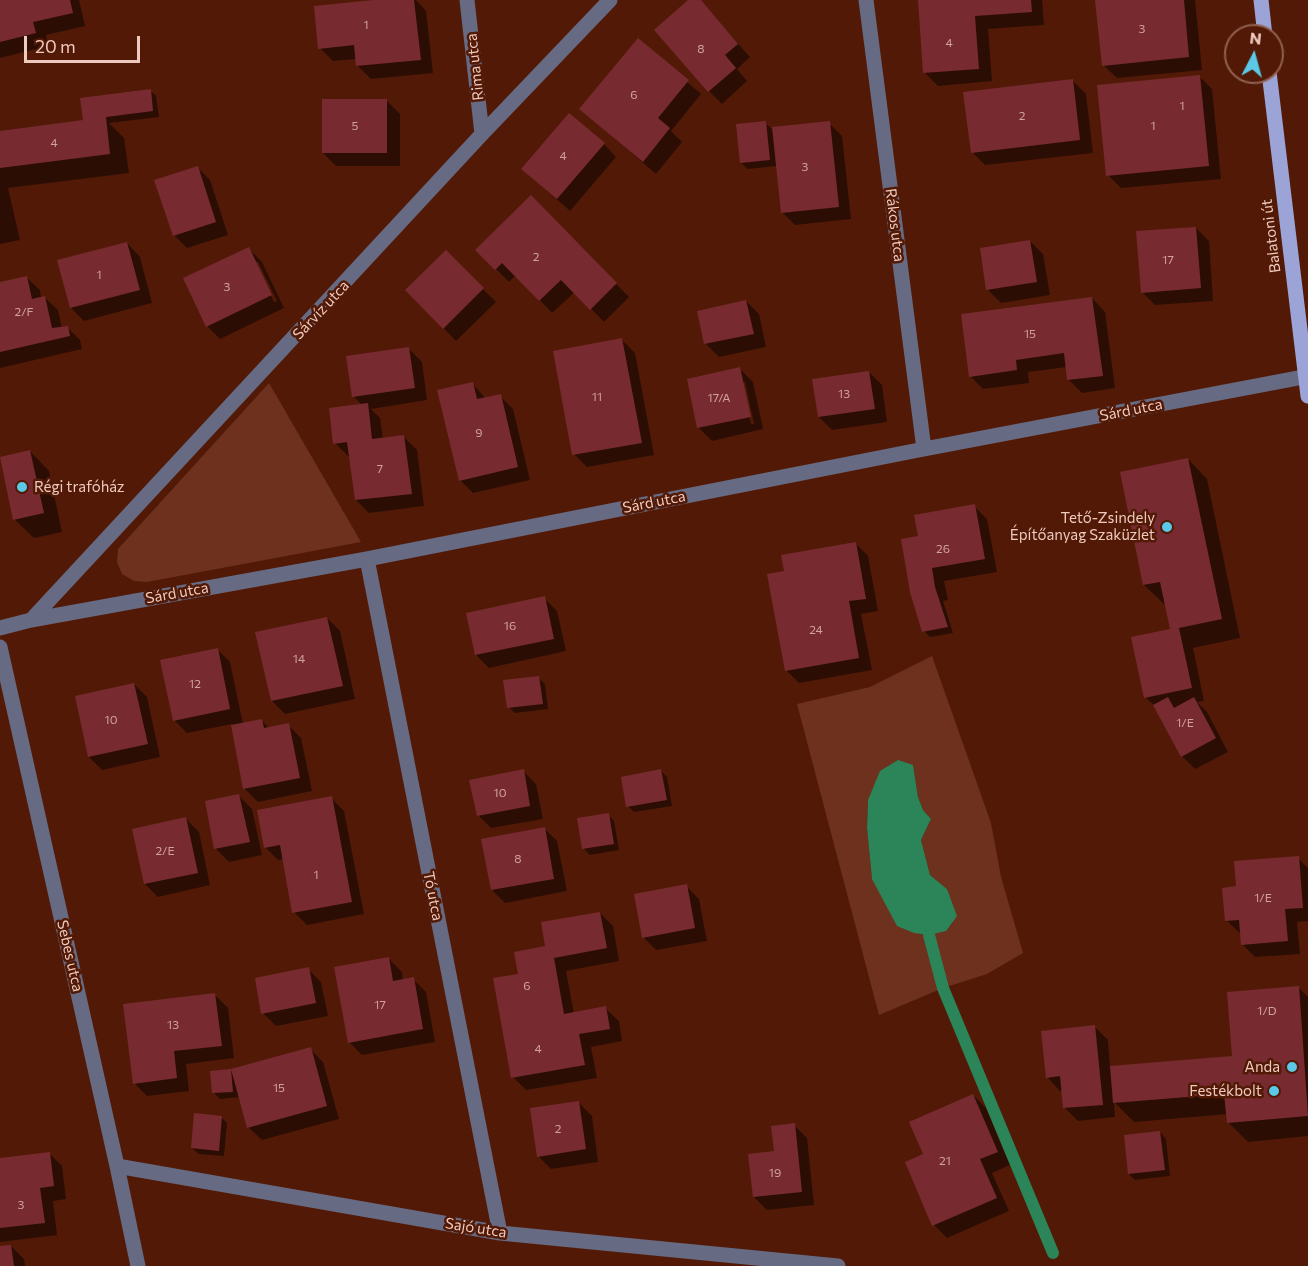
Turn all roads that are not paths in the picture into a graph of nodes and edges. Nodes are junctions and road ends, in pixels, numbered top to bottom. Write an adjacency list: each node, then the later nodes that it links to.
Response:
1 (467, 0): 7 (street, Rima utca)
2 (610, 0): 7 (street, Sárvíz utca)
3 (866, 0): 10 (street, Rákos utca)
4 (1261, 0): 5 (main road)
5 (1264, 24)
6 (1270, 84): 8 (main road, Balatoni út)
7 (482, 134): 12 (street, Sárvíz utca)
8 (1307, 376): 9 (main road, Balatoni út); 10 (street, Sárd utca)
9 (1308, 396)
10 (924, 449): 11 (street, Sárd utca)
11 (367, 559): 12 (street, Sárd utca); 16 (street, Tó utca)
12 (31, 620): 13 (street, Sárd utca)
13 (0, 628)
14 (0, 647): 15 (street, Sebes utca)
15 (117, 1167): 16 (street, Sajó utca); 17 (street, Sebes utca)
16 (500, 1233): 18 (street, Sajó utca)
17 (138, 1266)
18 (838, 1266)

